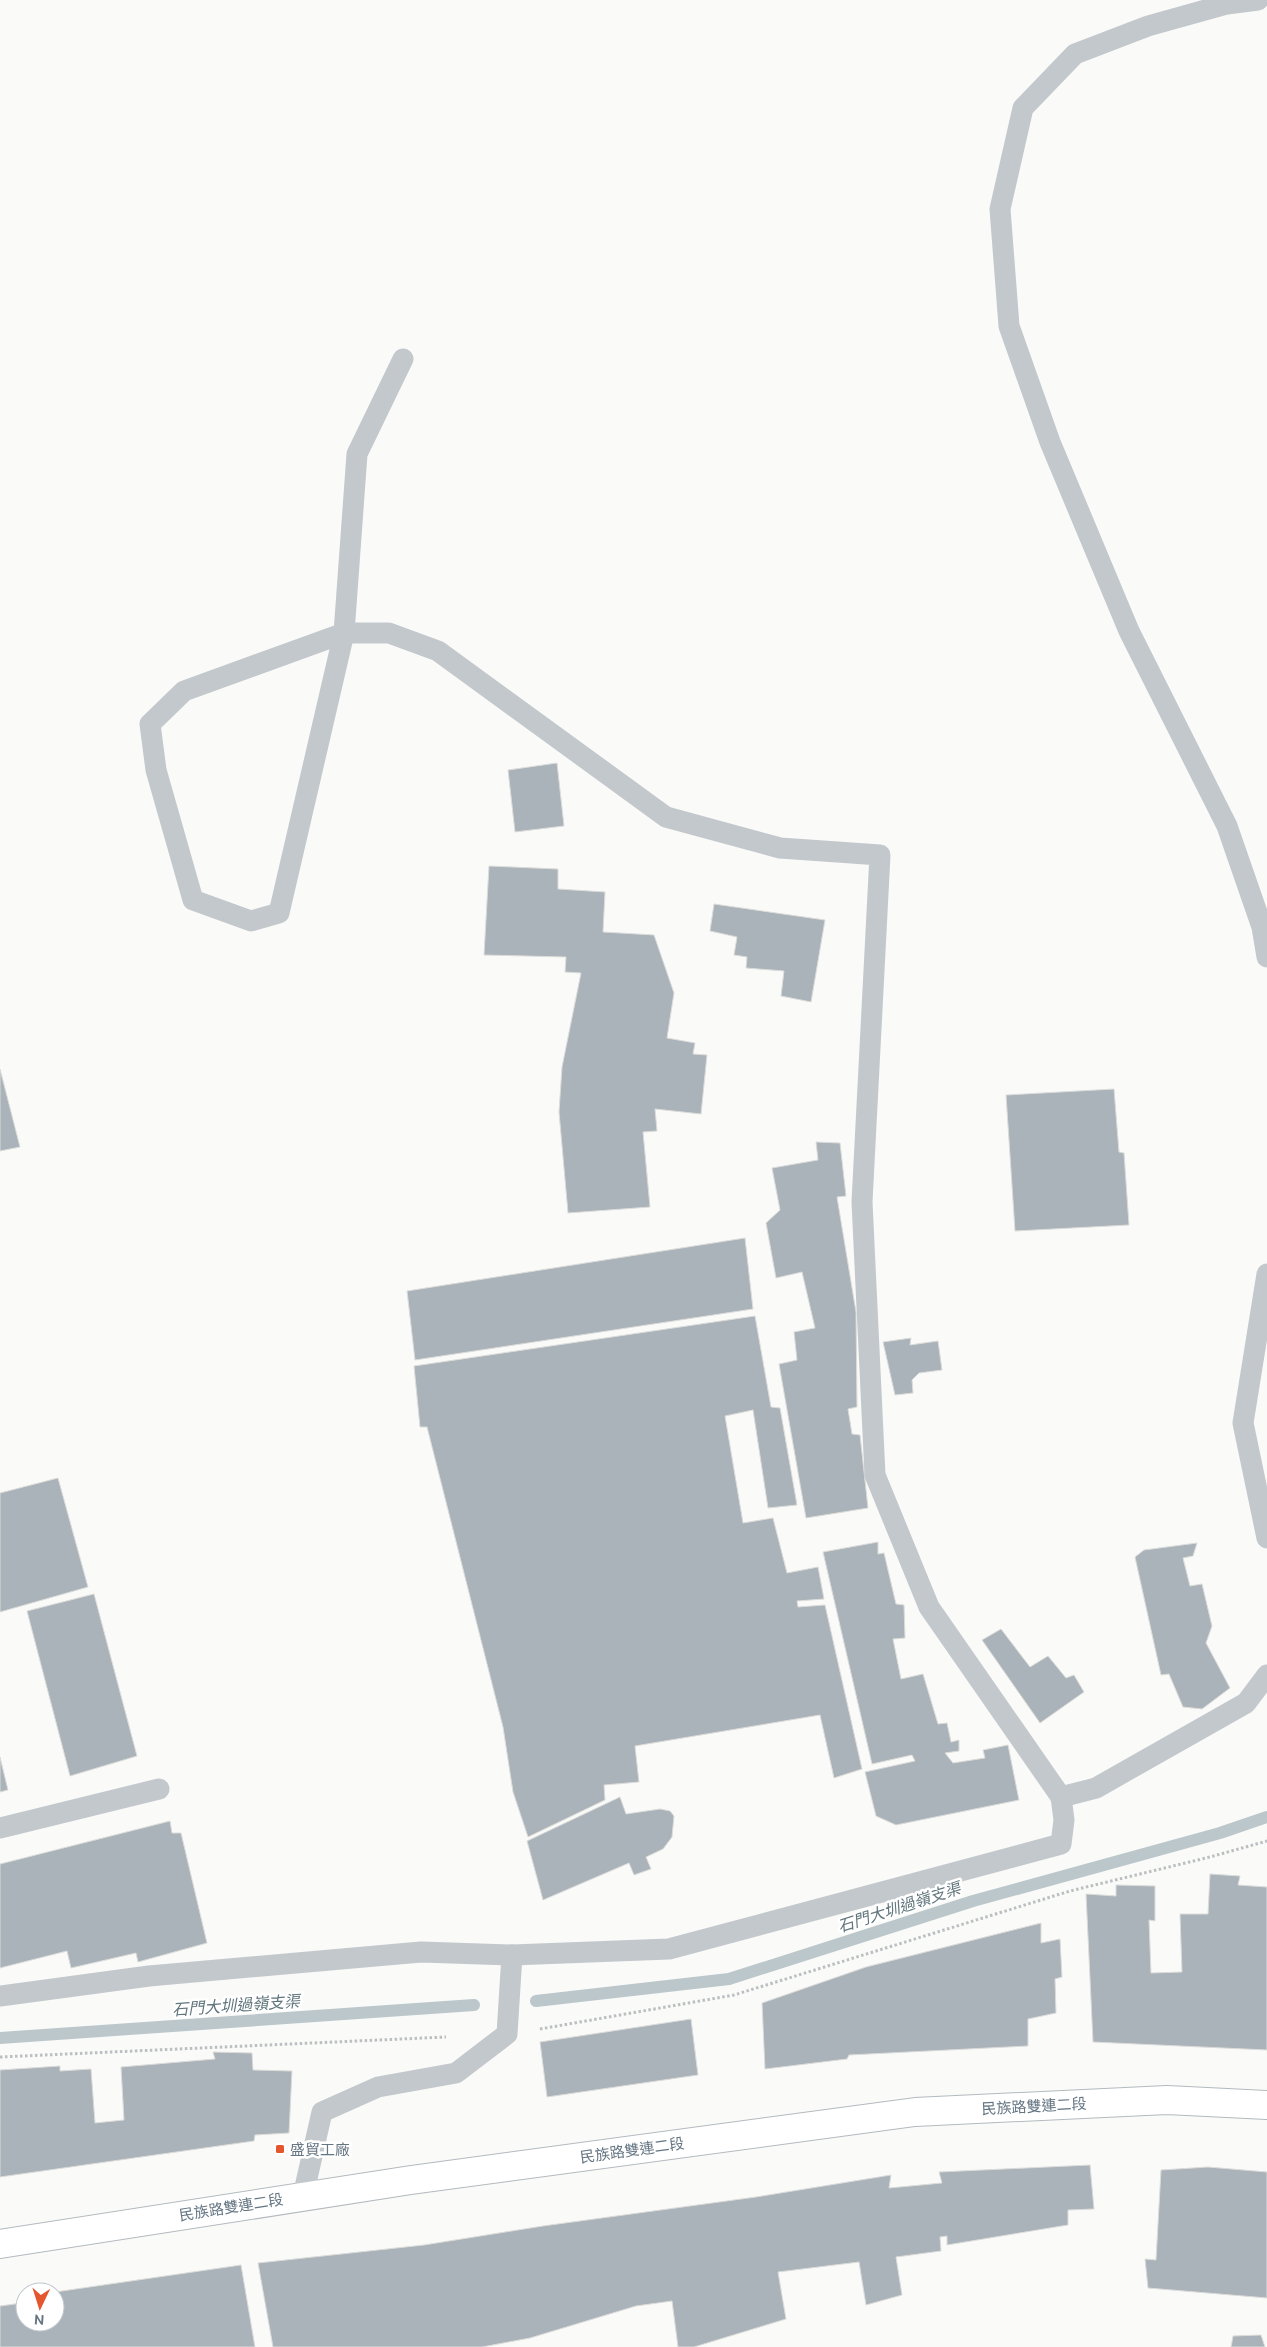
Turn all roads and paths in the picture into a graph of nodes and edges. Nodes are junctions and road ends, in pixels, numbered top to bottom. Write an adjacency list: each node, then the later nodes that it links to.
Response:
1 (1258, 0): 4 (lane)
2 (403, 359): 3 (lane)
3 (344, 633): 3 (lane); 9 (lane)
4 (1267, 956)
5 (1267, 1274): 6 (lane)
6 (1267, 1538)
7 (1267, 1675): 9 (lane)
8 (158, 1789): 10 (lane)
9 (1061, 1797): 11 (lane)
10 (0, 1828)
11 (512, 1955): 12 (lane); 14 (lane)
12 (0, 1996)
13 (1267, 2105): 14 (main road, 民族路雙連二段)
14 (303, 2196): 15 (main road, 民族路雙連二段)
15 (0, 2244)

